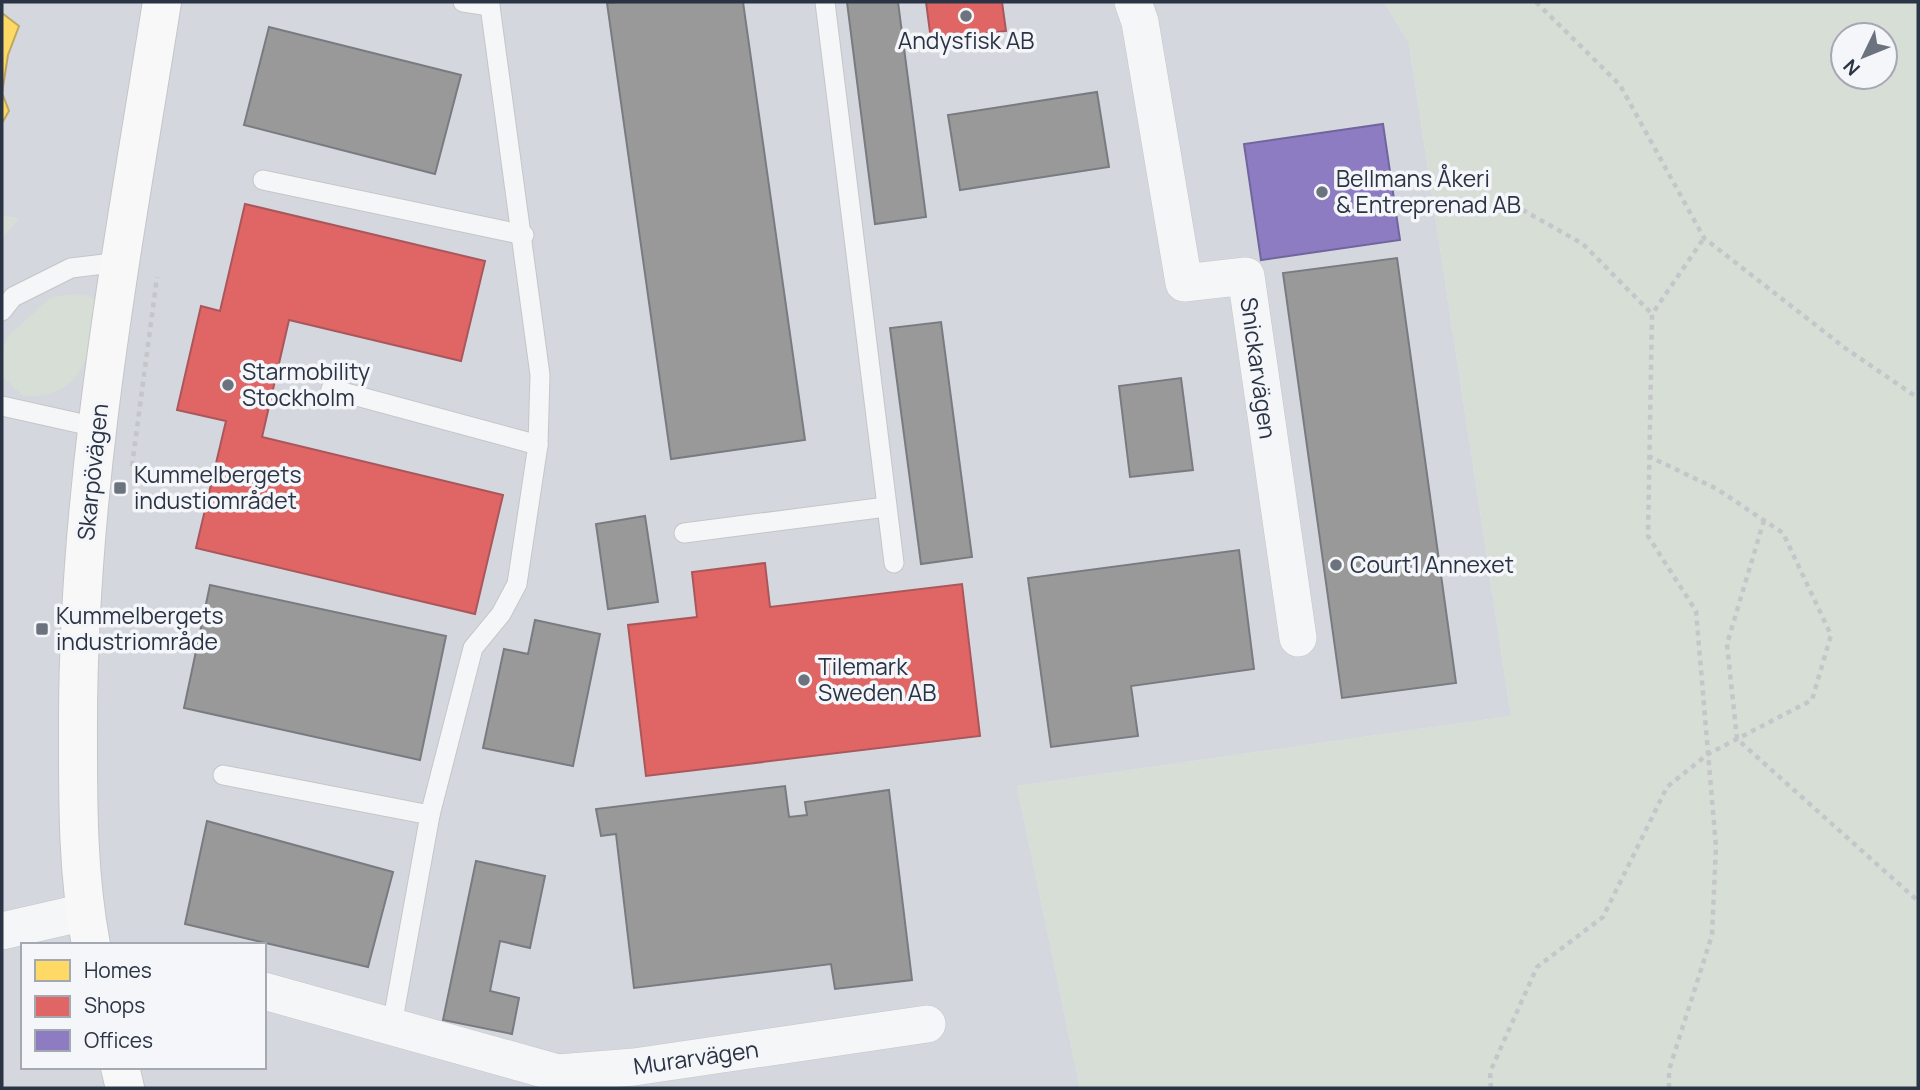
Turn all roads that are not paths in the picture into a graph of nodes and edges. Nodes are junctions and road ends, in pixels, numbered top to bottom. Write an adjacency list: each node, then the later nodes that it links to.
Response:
1 (162, 2): 8 (street, Skarpövägen)
2 (463, 2): 5 (lane)
3 (825, 2): 14 (lane)
4 (1133, 2): 17 (street, Snickarvägen)
5 (490, 4): 7 (lane)
6 (263, 180): 7 (lane)
7 (524, 235): 13 (lane)
8 (121, 262): 9 (lane); 12 (street, Skarpövägen)
9 (2, 311)
10 (331, 389): 13 (lane)
11 (2, 406): 12 (lane)
12 (96, 427): 20 (street, Skarpövägen)
13 (538, 445): 19 (lane)
14 (886, 507): 15 (lane); 16 (lane)
15 (684, 533)
16 (894, 563)
17 (1298, 638)
18 (223, 775): 19 (lane)
19 (430, 815): 24 (lane)
20 (88, 929): 21 (street)
21 (2, 931)
22 (266, 992): 24 (street, Murarvägen)
23 (927, 1024): 24 (street, Murarvägen)
24 (392, 1025)
25 (120, 1069): 26 (street)
26 (125, 1088)

